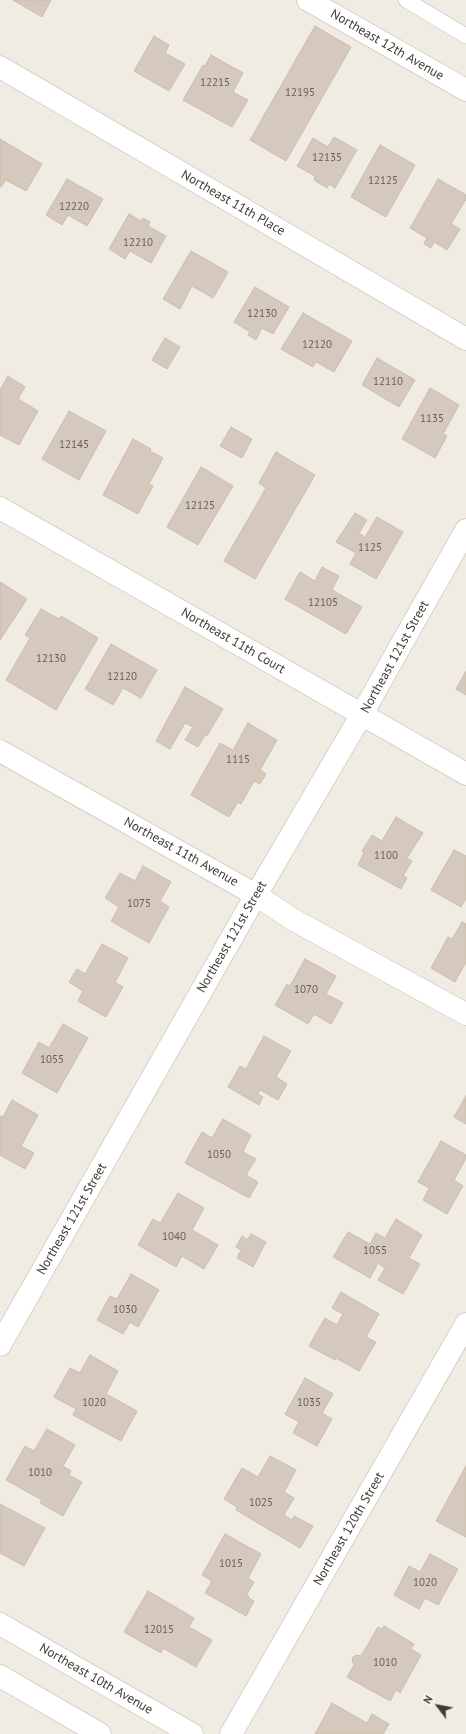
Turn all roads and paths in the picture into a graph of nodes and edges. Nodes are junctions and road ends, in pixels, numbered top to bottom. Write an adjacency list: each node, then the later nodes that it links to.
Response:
1 (308, 0): 5 (street, Northeast 12th Avenue)
2 (406, 0): 3 (lane)
3 (466, 36)
4 (0, 67): 6 (street, Northeast 11th Place)
5 (466, 90)
6 (466, 339)
7 (0, 508): 9 (street, Northeast 11th Court)
8 (466, 530): 9 (street, Northeast 121st Street)
9 (362, 714): 11 (street, Northeast 11th Court); 12 (street, Northeast 121st Street)
10 (0, 751): 12 (street, Northeast 11th Avenue)
11 (466, 774)
12 (256, 895): 13 (street, Northeast 11th Avenue); 15 (street, Northeast 121st Street)
13 (466, 1014)
14 (466, 1324): 20 (street, Northeast 120th Street)
15 (0, 1345)
16 (0, 1624): 19 (street, Northeast 10th Avenue)
17 (0, 1676): 18 (street)
18 (100, 1734)
19 (192, 1734)
20 (231, 1734)

